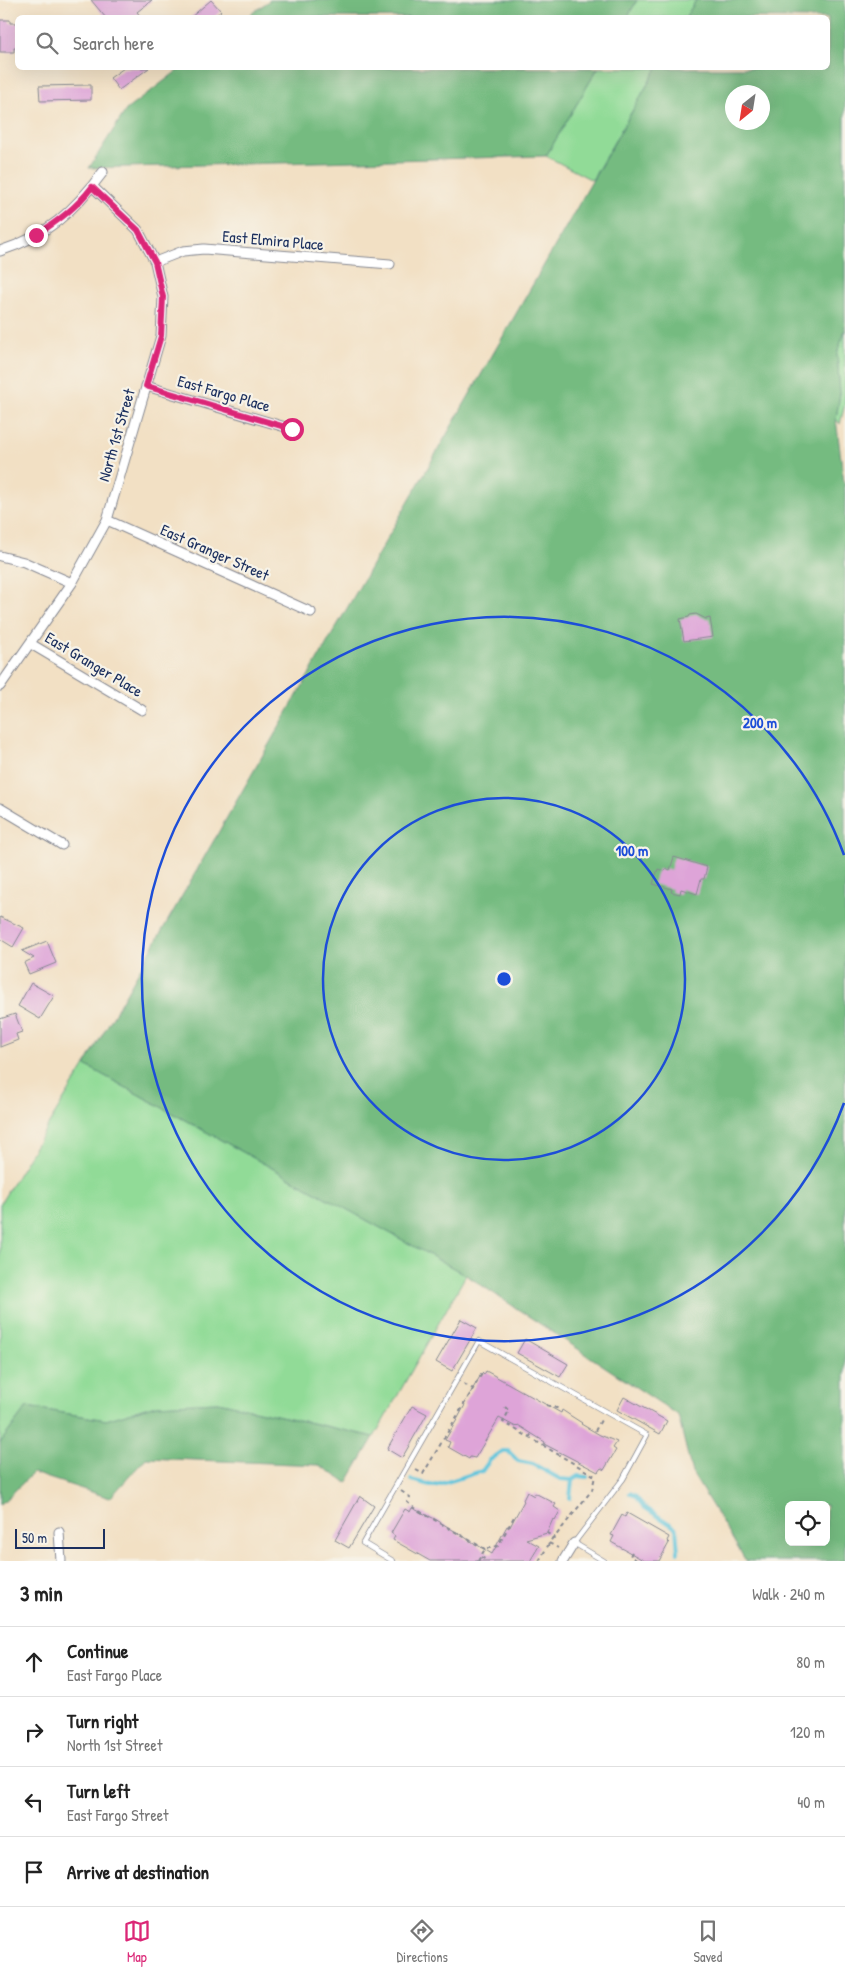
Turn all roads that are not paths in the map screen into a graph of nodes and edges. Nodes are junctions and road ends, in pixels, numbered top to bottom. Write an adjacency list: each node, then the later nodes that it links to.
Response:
1 (103, 172): 2 (street)
2 (92, 187): 3 (street); 4 (street, North 1st Street)
3 (0, 251)
4 (155, 262): 5 (street, East Elmira Place); 6 (street, North 1st Street)
5 (390, 264)
6 (146, 386): 7 (street, East Fargo Place); 8 (street, North 1st Street)
7 (292, 429)
8 (106, 520): 10 (street, North 1st Street); 11 (street, East Granger Street)
9 (0, 556): 10 (street)
10 (72, 583): 12 (street, North 1st Street)
11 (311, 612)
12 (31, 644): 13 (street, North 1st Street); 14 (street, East Granger Place)
13 (0, 686)
14 (142, 710)
15 (0, 808): 16 (street)
16 (62, 845)
17 (59, 1532): 19 (street)
18 (574, 1544): 20 (lane); 21 (street); 22 (lane)
19 (60, 1561)
20 (393, 1561)
21 (563, 1561)
22 (604, 1561)

